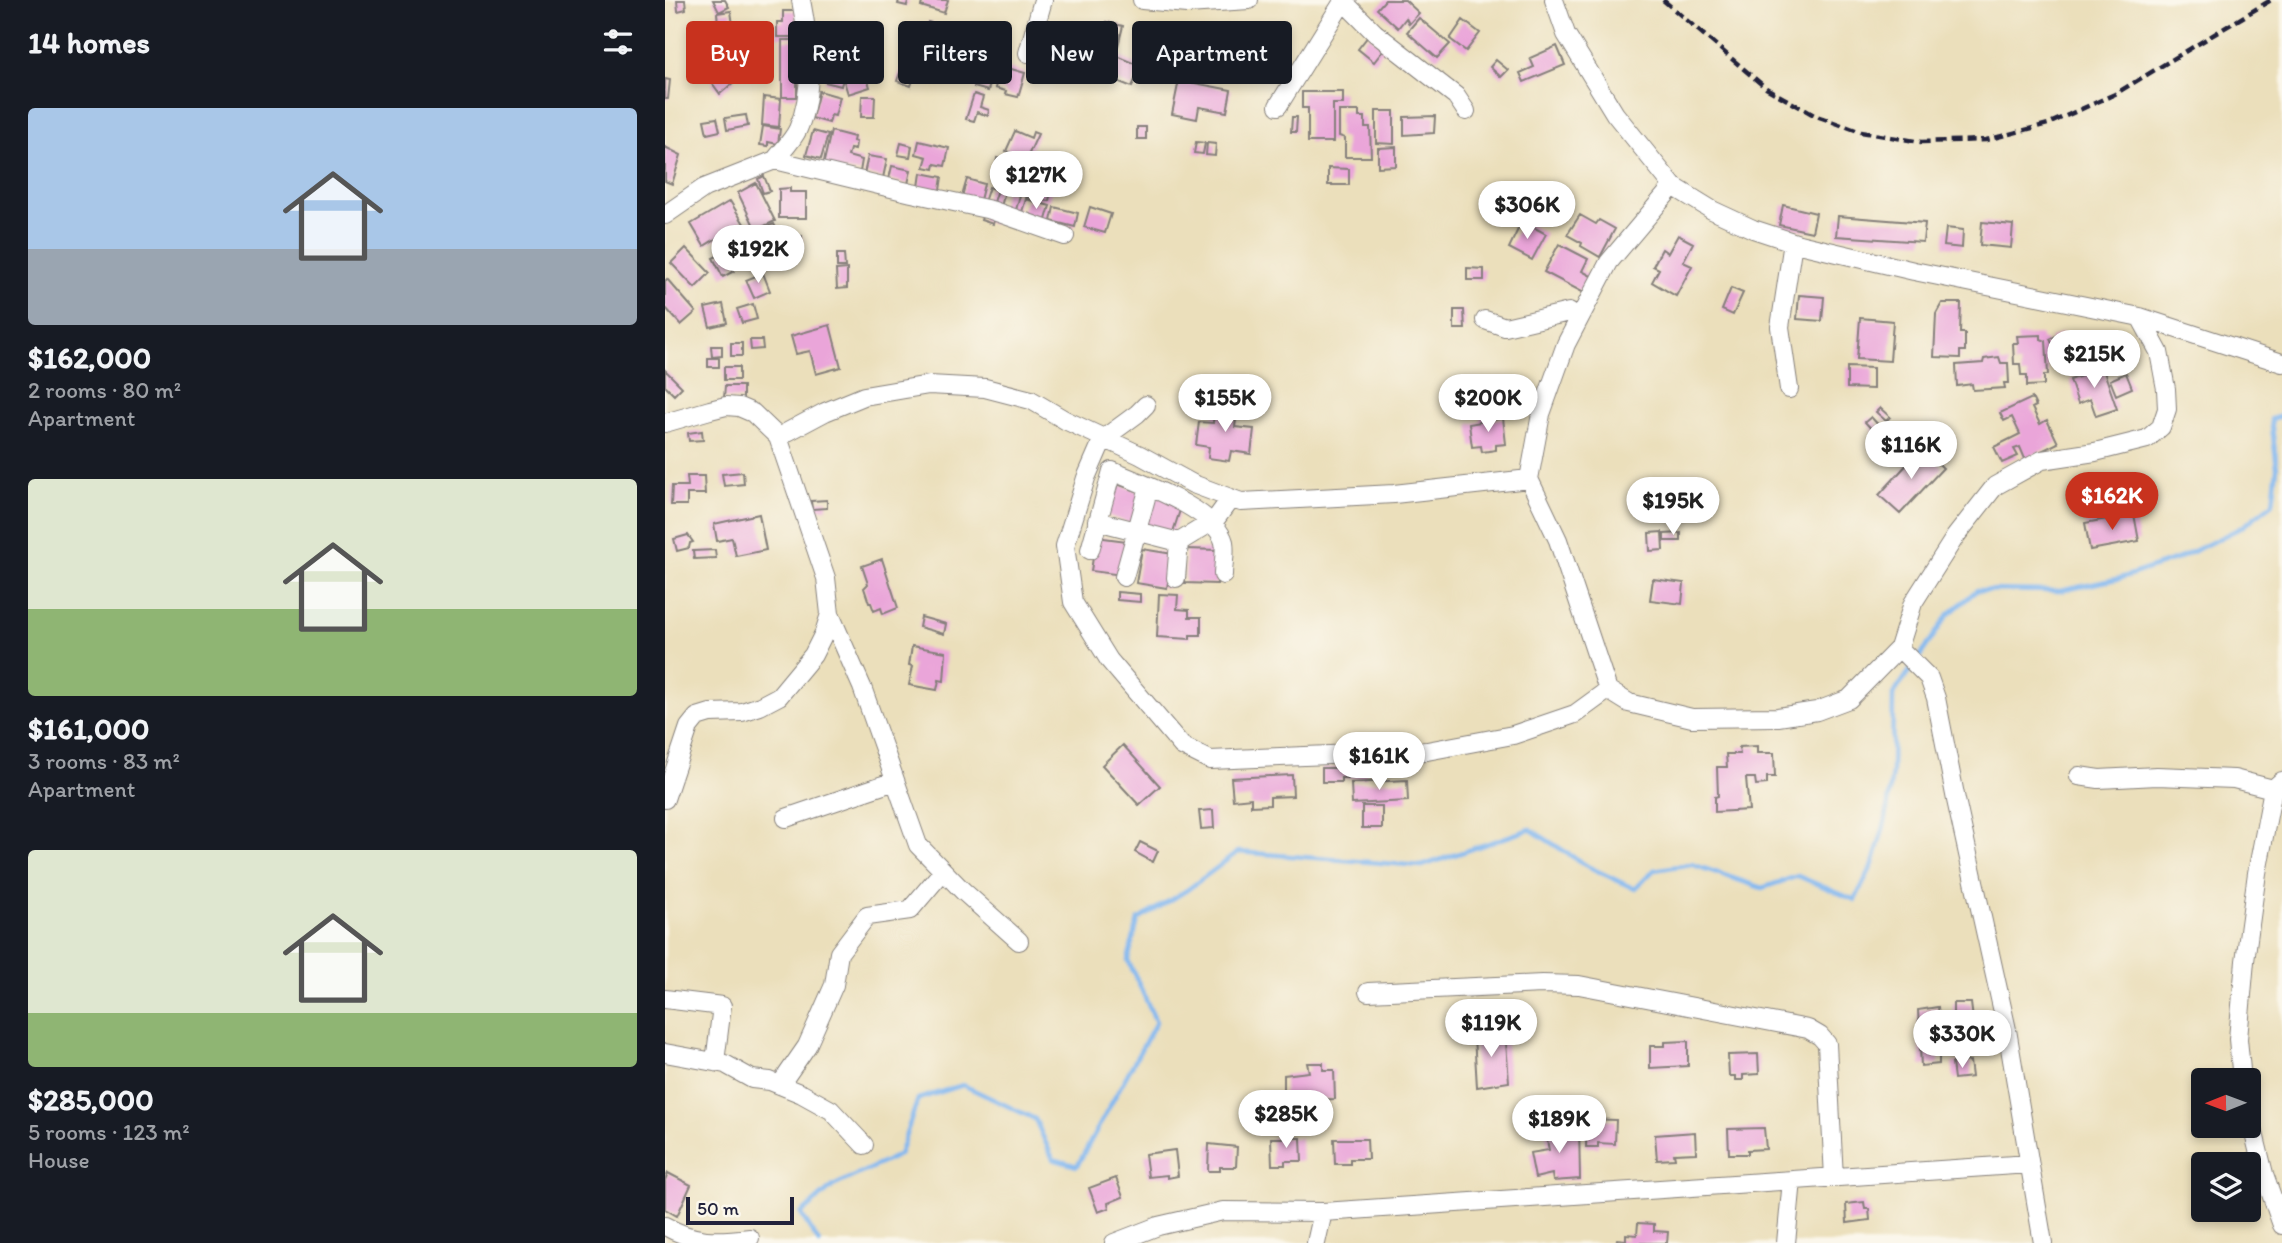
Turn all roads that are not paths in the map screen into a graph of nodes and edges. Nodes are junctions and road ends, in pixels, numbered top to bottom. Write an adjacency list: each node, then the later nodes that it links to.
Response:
1 (801, 0): 10 (street)
2 (1044, 0): 7 (street)
3 (1142, 0): 4 (street)
4 (1249, 0)
5 (1554, 0): 11 (street)
6 (1344, 1): 8 (street); 9 (street)
7 (1038, 21)
8 (1278, 106)
9 (1466, 111)
10 (775, 160): 12 (street); 13 (street)
11 (1673, 186): 14 (street); 16 (street)
12 (665, 215)
13 (1065, 236)
14 (1793, 242): 15 (street); 19 (street)
15 (2140, 317): 18 (street); 36 (street)
16 (1579, 319): 17 (street); 24 (street)
17 (1485, 320)
18 (2282, 363)
19 (1789, 389)
20 (1146, 405): 23 (street)
21 (665, 423): 22 (street)
22 (778, 437): 23 (street); 35 (street)
23 (1103, 439): 26 (street); 37 (street)
24 (1529, 479): 26 (street); 37 (street)
25 (1149, 487): 27 (street); 28 (street); 29 (street)
26 (1231, 498): 28 (street)
27 (1097, 521): 29 (street); 31 (street)
28 (1213, 522): 30 (street); 32 (street)
29 (1137, 531): 30 (street); 33 (street)
30 (1179, 542): 34 (street)
31 (1090, 550)
32 (1223, 575)
33 (1124, 577)
34 (1176, 578)
35 (830, 614): 39 (street); 41 (street)
36 (1899, 648): 37 (street); 53 (street)
37 (1608, 690)
38 (2079, 776): 40 (street)
39 (895, 781): 42 (street); 43 (street)
40 (2278, 785): 49 (street)
41 (665, 799)
42 (786, 818)
43 (943, 871): 44 (street); 50 (street)
44 (1019, 942)
45 (1368, 992): 54 (street)
46 (665, 999): 48 (street)
47 (665, 1053): 48 (street)
48 (715, 1062): 50 (street)
49 (2241, 1068)
50 (780, 1085): 52 (street)
51 (2255, 1138): 57 (street)
52 (864, 1145)
53 (2029, 1164): 54 (street); 63 (street)
54 (1834, 1178): 55 (street)
55 (1791, 1180): 56 (street); 62 (street)
56 (1322, 1212): 60 (street); 61 (street)
57 (2282, 1225)
58 (665, 1226): 59 (street)
59 (750, 1238)
60 (1114, 1243)
61 (1316, 1243)
62 (1786, 1243)
63 (2043, 1243)

